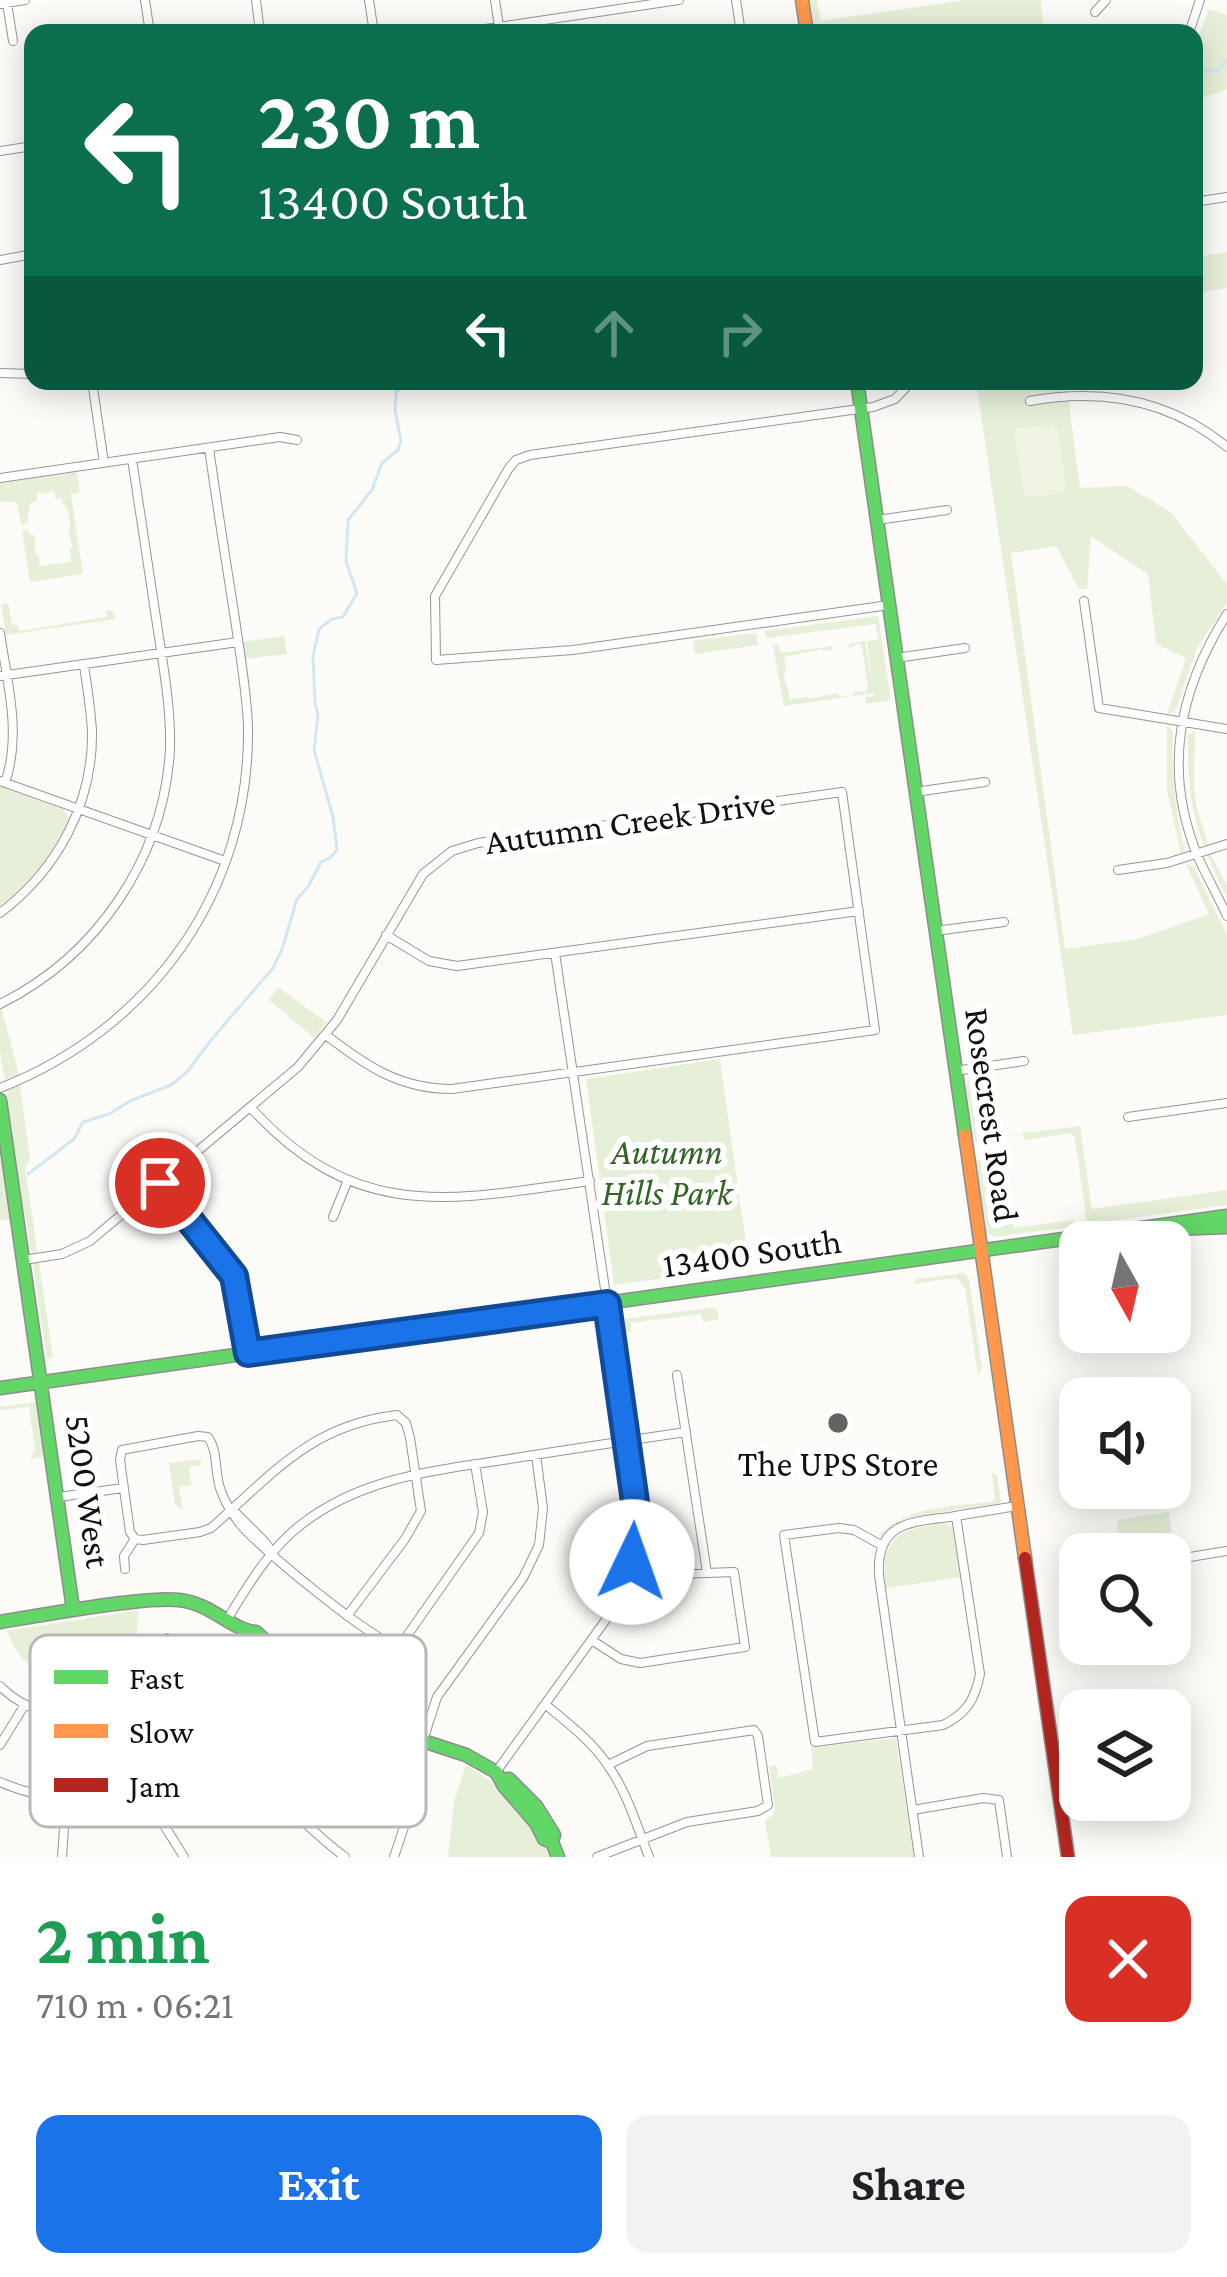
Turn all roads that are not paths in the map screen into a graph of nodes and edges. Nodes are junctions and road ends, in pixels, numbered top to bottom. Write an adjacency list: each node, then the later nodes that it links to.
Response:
1 (26, 0): 5 (street)
2 (604, 0): 6 (street)
3 (679, 0): 6 (street)
4 (1106, 0): 7 (street)
5 (3, 3): 9 (street)
6 (605, 12): 8 (street)
7 (1095, 12)
8 (535, 24)
9 (13, 41)
10 (93, 390): 19 (street)
11 (858, 390): 14 (main road, Rosecrest Road)
12 (904, 390): 14 (street)
13 (1030, 400): 16 (street)
14 (861, 409): 22 (main road, Rosecrest Road); 24 (street)
15 (297, 440): 17 (street)
16 (1227, 447)
17 (209, 448): 18 (street); 27 (street)
18 (132, 459): 19 (street); 29 (street)
19 (104, 463): 20 (street)
20 (0, 478)
21 (946, 510): 22 (street)
22 (877, 520): 24 (main road, Rosecrest Road)
23 (1084, 601): 33 (street)
24 (889, 605): 30 (main road, Rosecrest Road)
25 (1227, 614): 33 (street)
26 (0, 633): 32 (street)
27 (238, 642): 29 (street); 42 (street)
28 (965, 648): 30 (street)
29 (161, 654): 31 (street); 39 (street)
30 (896, 658): 37 (main road, Rosecrest Road)
31 (84, 665): 32 (street); 38 (street)
32 (3, 676): 35 (street)
33 (1181, 722): 34 (street); 41 (street)
34 (1227, 729)
35 (2, 782): 38 (street)
36 (985, 782): 37 (street)
37 (916, 792): 48 (main road, Rosecrest Road)
38 (78, 809): 39 (street); 45 (street)
39 (152, 835): 42 (street); 51 (street)
40 (1227, 844): 41 (street)
41 (1197, 854): 43 (street); 46 (street)
42 (225, 861): 56 (street)
43 (1118, 870)
44 (859, 911): 49 (street, Autumn Creek Drive); 50 (street); 55 (street)
45 (0, 913)
46 (1227, 916)
47 (1004, 922): 48 (street)
48 (935, 932): 54 (main road, Rosecrest Road)
49 (386, 935): 50 (street); 52 (street, Autumn Creek Drive)
50 (555, 953): 55 (street)
51 (0, 1004)
52 (326, 1035): 55 (street); 59 (street, Autumn Creek Drive)
53 (1024, 1061): 54 (street)
54 (955, 1071): 70 (main road, Rosecrest Road)
55 (574, 1072): 62 (street)
56 (0, 1088)
57 (0, 1100): 71 (main road, 5200 West)
58 (1227, 1103): 60 (street)
59 (251, 1108): 61 (street); 63 (street, Autumn Creek Drive)
60 (1128, 1117)
61 (348, 1180): 62 (street); 65 (street)
62 (590, 1180): 72 (street)
63 (160, 1183): 71 (street, Autumn Creek Drive); 73 (street)
64 (1227, 1216): 66 (main road, 13400 South)
65 (333, 1217)
66 (1191, 1221)
67 (1227, 1227): 68 (main road)
68 (1191, 1230)
69 (1059, 1240): 70 (main road, 13400 South)
70 (981, 1251): 72 (main road, 13400 South); 84 (main road, Rosecrest Road)
71 (24, 1260): 75 (main road, 5200 West)
72 (607, 1304): 73 (main road, 13400 South); 78 (street)
73 (248, 1353): 75 (main road, 13400 South)
74 (677, 1375): 77 (street)
75 (42, 1382): 76 (main road, 13400 South); 83 (main road, 5200 West)
76 (0, 1388)
77 (686, 1432): 78 (street); 94 (street)
78 (627, 1441): 79 (street); 92 (street)
79 (536, 1455): 80 (street); 107 (street)
80 (475, 1464): 81 (street); 101 (street)
81 (415, 1473): 85 (street); 90 (street); 96 (street)
82 (124, 1488): 83 (street); 85 (street); 87 (street)
83 (59, 1497): 95 (main road, 5200 West)
84 (1019, 1506): 86 (street); 130 (main road, Rosecrest Road)
85 (231, 1508): 87 (street); 90 (street)
86 (956, 1516): 88 (street); 108 (street)
87 (135, 1538): 93 (street)
88 (881, 1545): 108 (street); 108 (street)
89 (1227, 1551): 91 (street)
90 (273, 1553): 96 (street); 97 (street)
91 (1191, 1558)
92 (632, 1562): 94 (street); 102 (street)
93 (125, 1569)
94 (707, 1573): 102 (street)
95 (74, 1609): 97 (main road); 98 (main road)
96 (347, 1616): 100 (street)
97 (228, 1618): 99 (main road)
98 (0, 1622)
99 (259, 1635)
100 (373, 1635)
101 (408, 1635)
102 (592, 1640): 104 (street)
103 (0, 1686): 105 (street)
104 (545, 1705): 111 (street); 112 (street)
105 (24, 1706): 106 (street); 110 (street)
106 (30, 1708)
107 (426, 1727)
108 (901, 1732): 115 (street)
109 (426, 1742): 112 (main road)
110 (0, 1745)
111 (608, 1765): 120 (street); 120 (street)
112 (499, 1776): 125 (main road)
113 (0, 1782): 114 (street)
114 (30, 1792)
115 (913, 1810): 128 (street); 129 (street)
116 (64, 1827): 121 (street)
117 (165, 1827): 122 (street)
118 (309, 1827): 123 (street)
119 (404, 1827): 124 (street)
120 (642, 1839): 126 (street); 127 (street)
121 (62, 1857)
122 (184, 1857)
123 (344, 1857)
124 (394, 1857)
125 (558, 1857)
126 (597, 1857)
127 (650, 1857)
128 (919, 1857)
129 (1007, 1857)
130 (1068, 1857)

